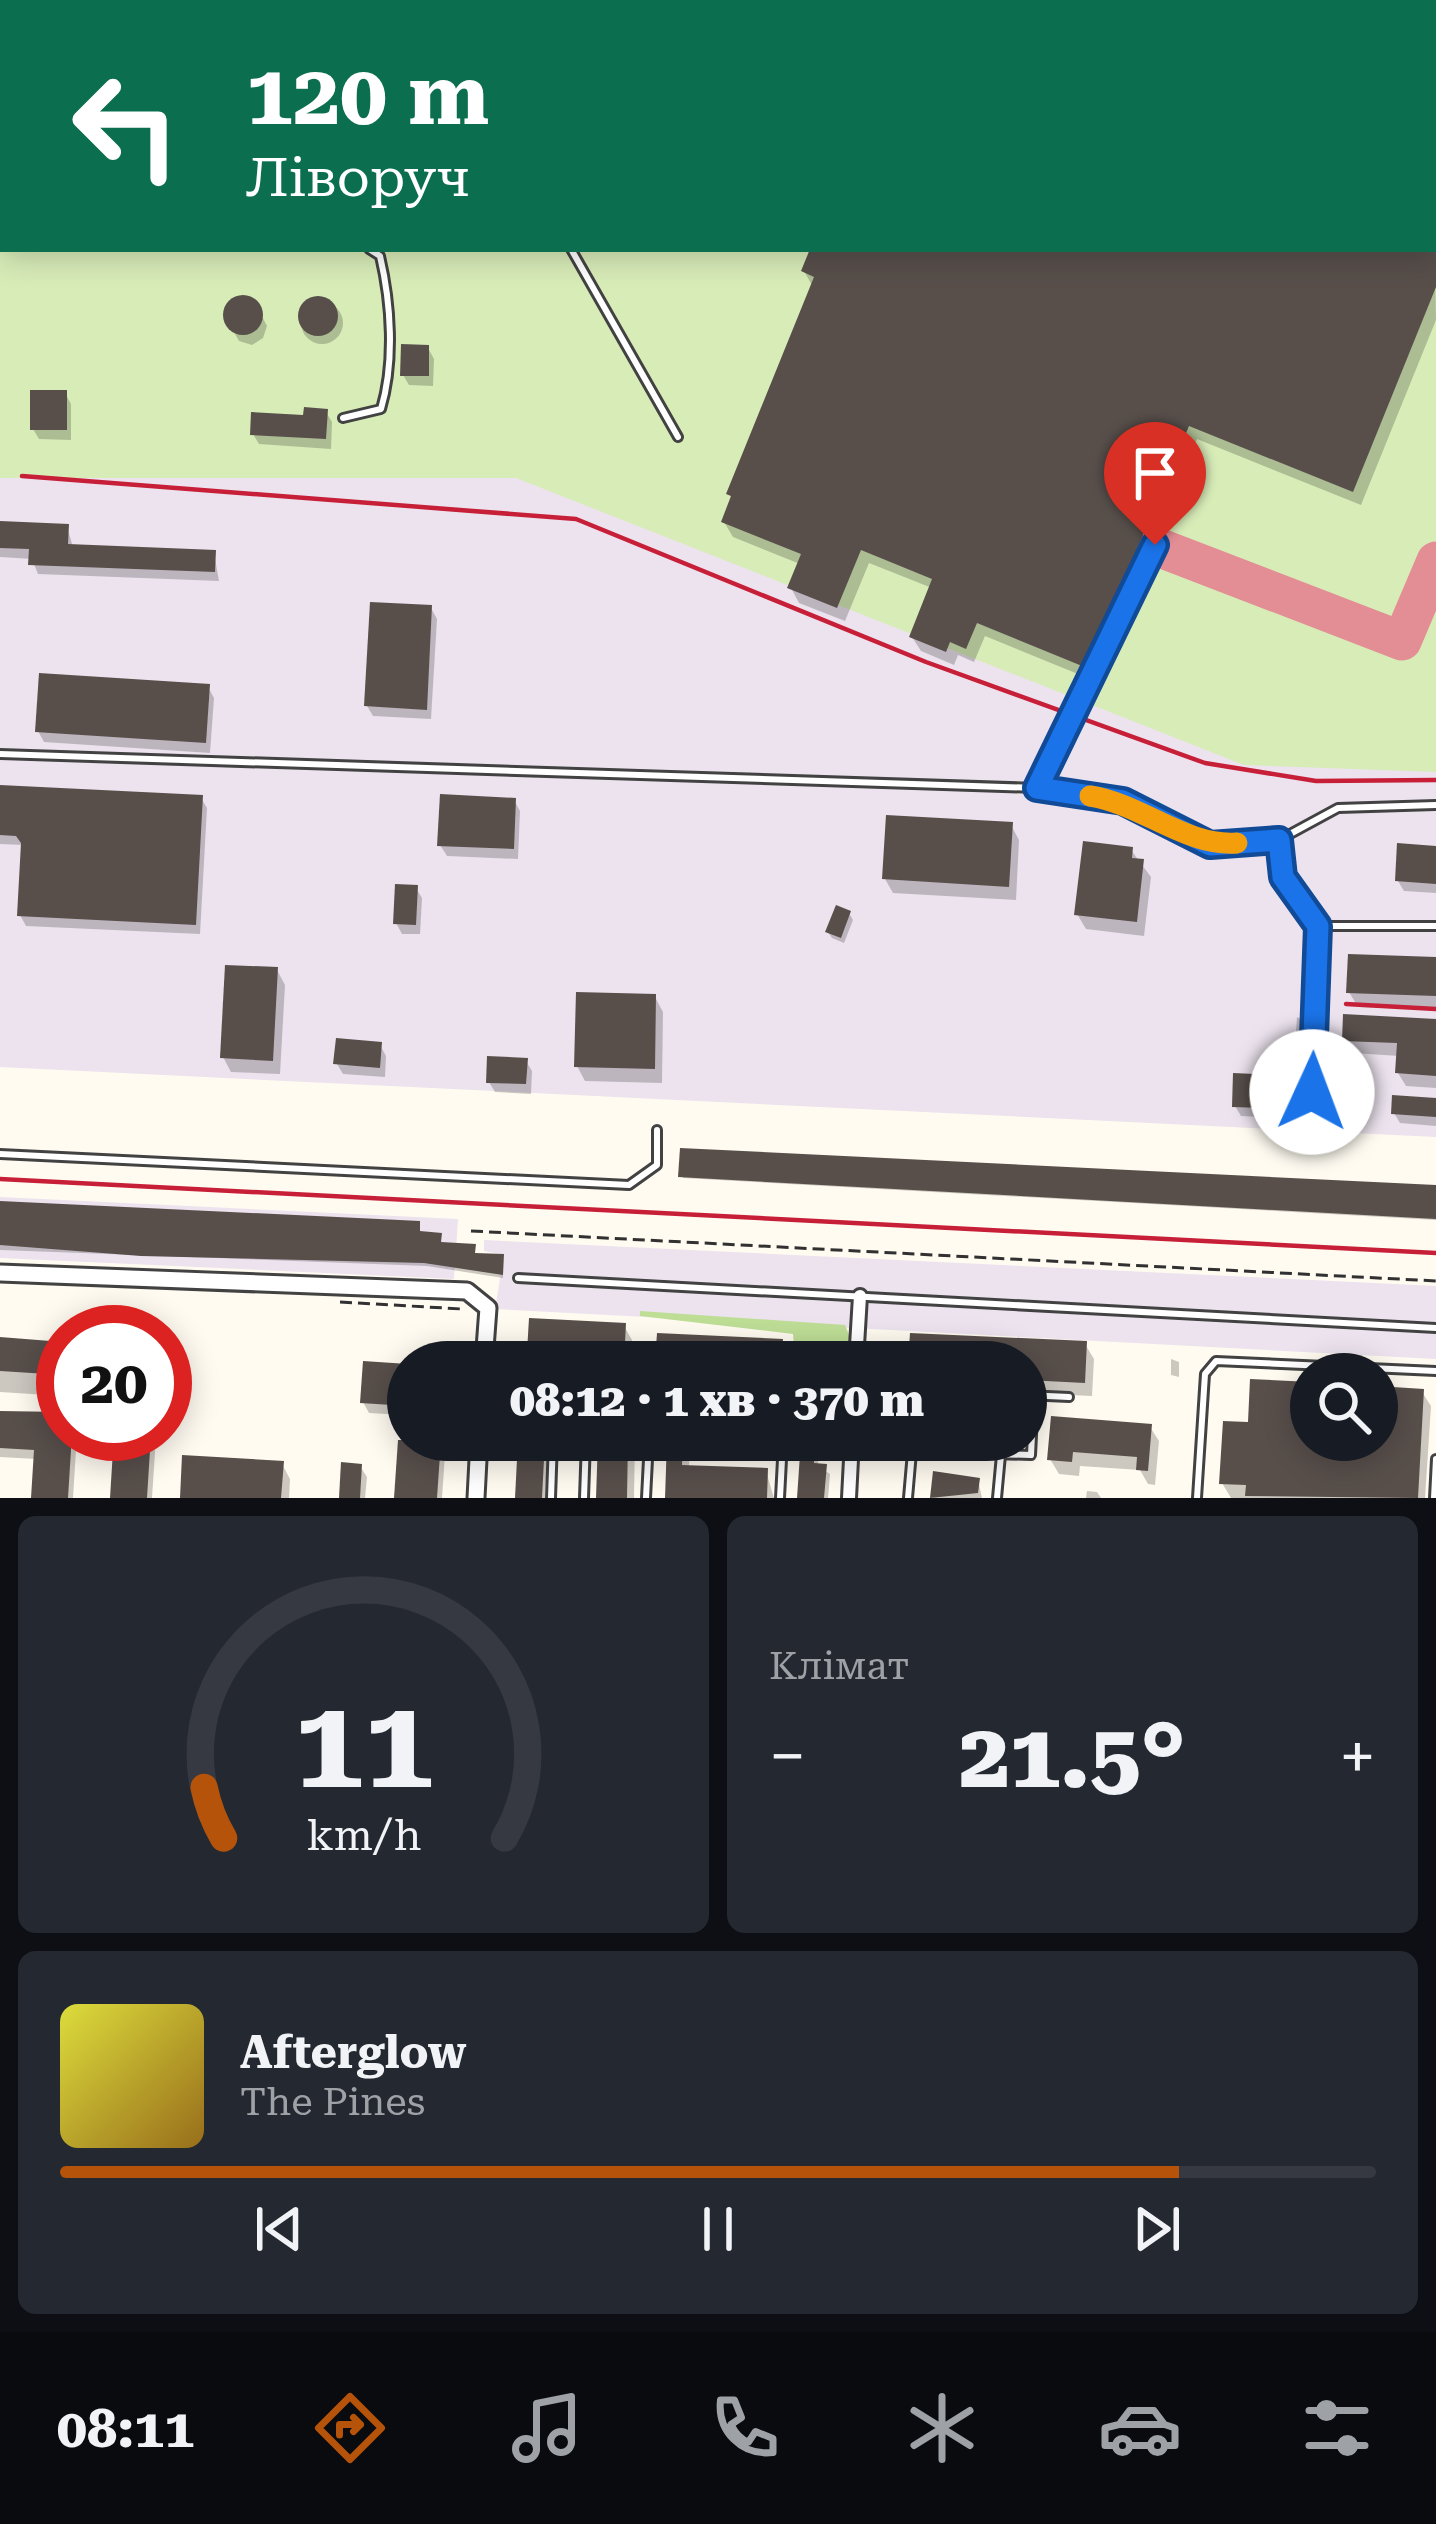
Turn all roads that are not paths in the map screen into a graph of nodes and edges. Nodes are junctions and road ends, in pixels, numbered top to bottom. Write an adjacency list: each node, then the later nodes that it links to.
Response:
1 (374, 252): 3 (lane)
2 (574, 252): 4 (lane)
3 (343, 418)
4 (678, 437)
5 (1155, 545): 7 (lane)
6 (0, 754): 7 (lane)
7 (1037, 788): 9 (lane)
8 (1436, 805): 9 (lane)
9 (1279, 840): 10 (lane)
10 (1318, 926): 11 (lane); 12 (lane)
11 (1436, 926)
12 (1312, 1092)
13 (657, 1130): 14 (lane)
14 (0, 1154)
15 (0, 1273): 19 (street)
16 (518, 1278): 17 (lane)
17 (860, 1296): 18 (lane); 20 (street)
18 (1436, 1328)
19 (486, 1341)
20 (857, 1341)
21 (1436, 1371): 41 (lane)
22 (1047, 1396): 23 (lane)
23 (1069, 1397)
24 (1436, 1459): 42 (lane)
25 (478, 1461): 33 (street)
26 (553, 1461): 34 (lane)
27 (585, 1461): 35 (lane)
28 (649, 1461): 36 (lane)
29 (782, 1461): 37 (lane)
30 (851, 1461): 38 (street)
31 (911, 1461): 39 (lane)
32 (1000, 1461): 40 (lane)
33 (476, 1498)
34 (551, 1498)
35 (584, 1498)
36 (646, 1498)
37 (780, 1498)
38 (849, 1498)
39 (908, 1498)
40 (997, 1498)
41 (1197, 1498)
42 (1434, 1498)

